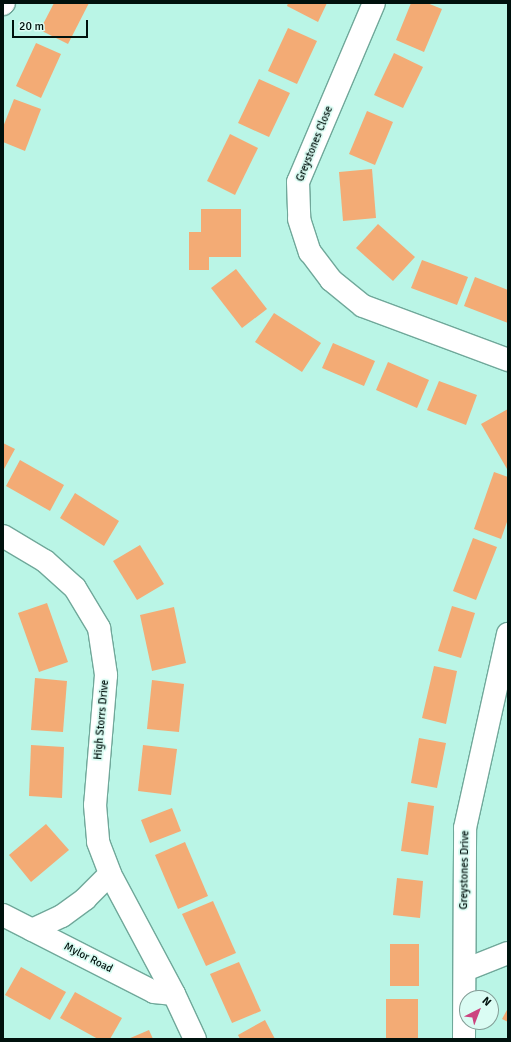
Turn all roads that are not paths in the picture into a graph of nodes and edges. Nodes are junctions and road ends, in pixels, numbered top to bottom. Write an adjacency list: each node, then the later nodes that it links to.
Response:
1 (374, 3): 2 (street, Greystones Close)
2 (508, 360)
3 (3, 536): 5 (street, High Storrs Drive)
4 (508, 634): 9 (street, Greystones Drive)
5 (110, 874): 7 (street); 10 (street, High Storrs Drive)
6 (3, 915): 7 (street, Mylor Road)
7 (32, 930): 10 (street, Mylor Road)
8 (508, 953): 9 (street)
9 (465, 970): 12 (street, Greystones Drive)
10 (174, 994): 11 (street, High Storrs Drive)
11 (195, 1039)
12 (464, 1039)

